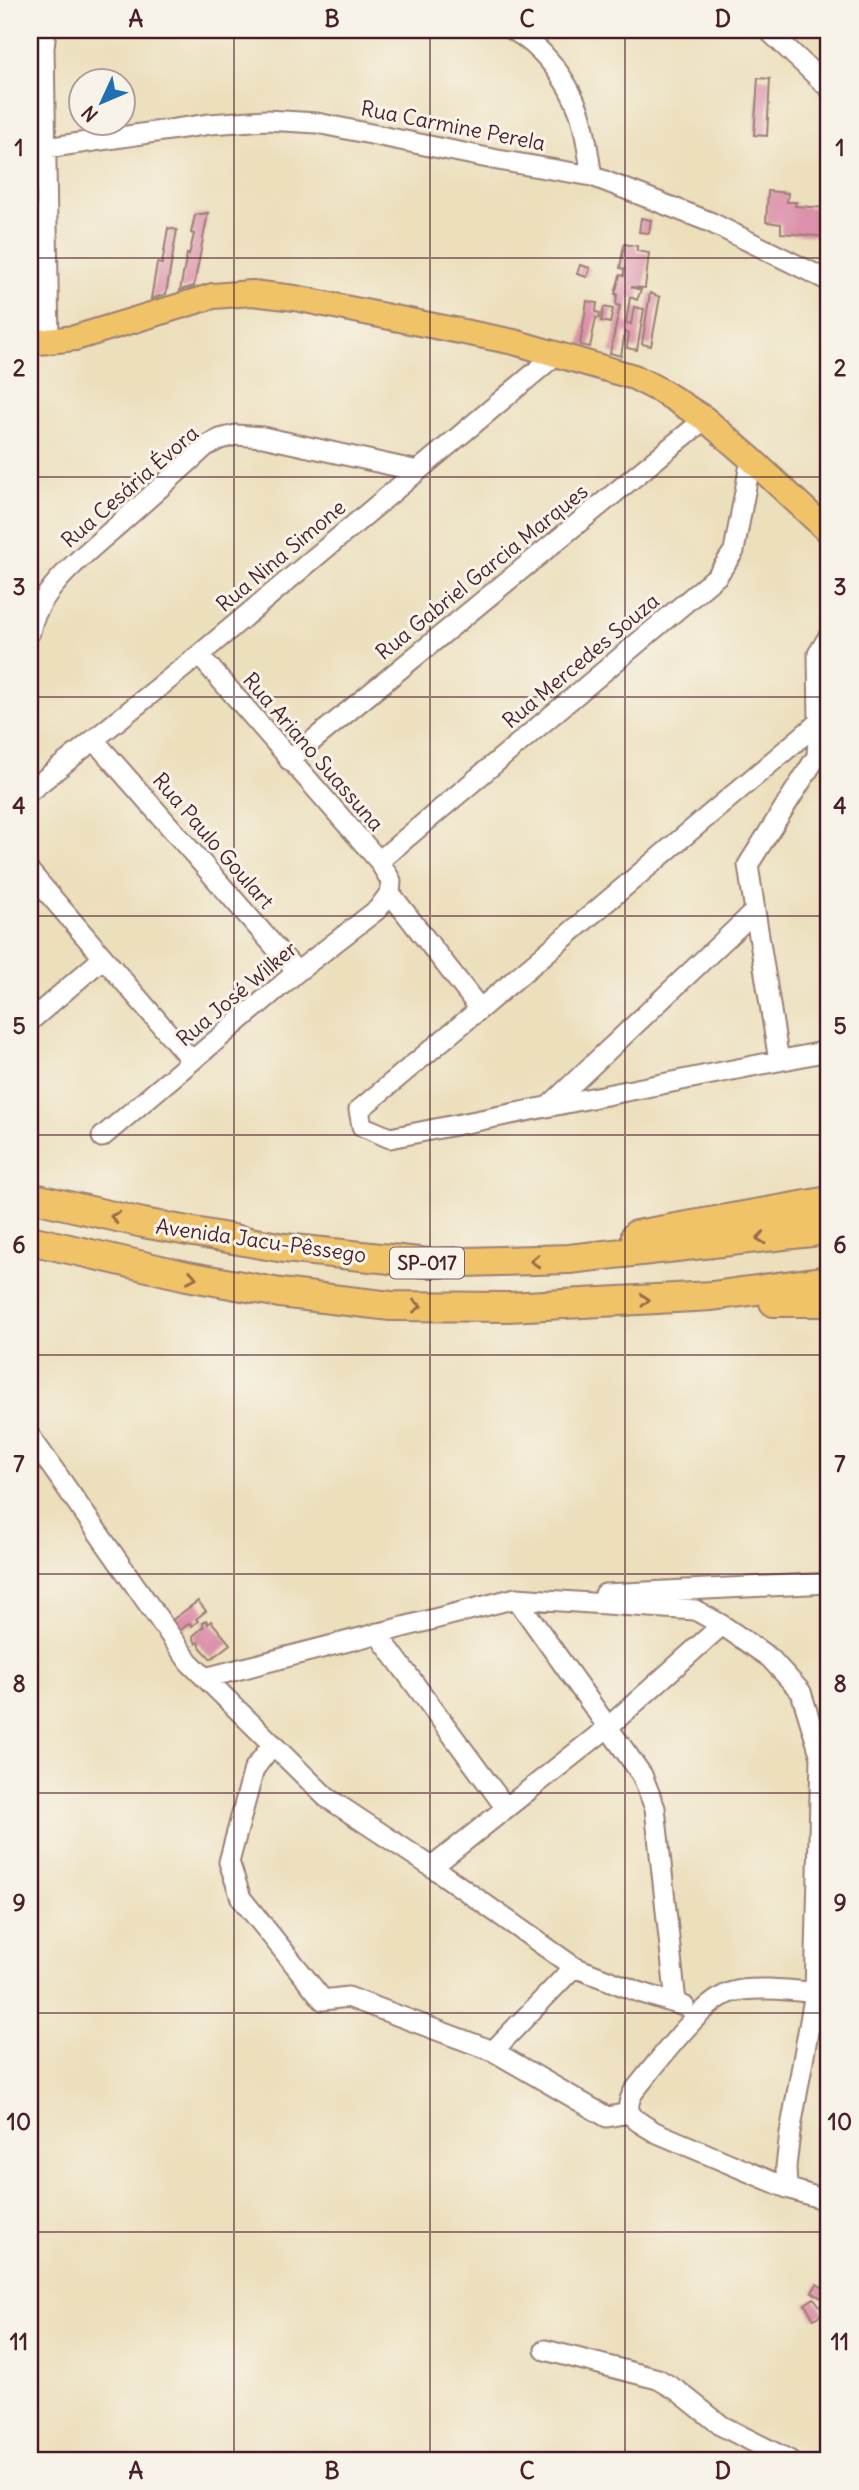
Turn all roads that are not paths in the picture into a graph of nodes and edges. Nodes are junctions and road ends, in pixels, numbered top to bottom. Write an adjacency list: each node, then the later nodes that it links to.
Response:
1 (513, 30): 6 (street)
2 (768, 30): 4 (street)
3 (40, 41): 5 (street)
4 (829, 88)
5 (46, 148): 6 (street, Rua Carmine Perela); 8 (street)
6 (592, 176): 7 (street, Rua Carmine Perela)
7 (829, 281)
8 (39, 342): 9 (main road)
9 (558, 353): 10 (main road); 12 (street, Rua Nina Simone)
10 (705, 419): 11 (main road); 19 (street, Rua Gabriel Garcia Marques)
11 (751, 459): 13 (main road); 21 (street, Rua Mercedes Souza)
12 (418, 471): 14 (street, Rua Cesária Évora); 16 (street, Rua Nina Simone)
13 (829, 532)
14 (30, 632)
15 (829, 636): 17 (street)
16 (199, 655): 18 (street, Rua Nina Simone); 19 (street, Rua Ariano Suassuna)
17 (819, 722): 24 (street); 27 (street)
18 (94, 740): 20 (street, Rua Nina Simone); 26 (street, Rua Paulo Goulart)
19 (289, 760): 21 (street, Rua Ariano Suassuna)
20 (30, 791)
21 (379, 861): 23 (street, Rua Ariano Suassuna)
22 (30, 872): 25 (street)
23 (391, 887): 26 (street, Rua José Wilker); 27 (street, Rua Ariano Suassuna)
24 (755, 911): 31 (street); 32 (street)
25 (103, 958): 28 (street); 30 (street)
26 (297, 972): 30 (street, Rua José Wilker)
27 (481, 1009): 32 (street)
28 (30, 1021)
29 (829, 1049): 31 (street)
30 (192, 1061): 33 (street, Rua José Wilker)
31 (779, 1061): 32 (street)
32 (548, 1107)
33 (102, 1137)
34 (30, 1197): 38 (highway, Avenida Jacu-Pêssego / SP-017, one-way to 34)
35 (829, 1200): 38 (highway)
36 (829, 1230): 38 (highway, Avenida Jacu-Pêssego / SP-017, one-way to 38)
37 (30, 1240): 40 (highway, Avenida Jacu-Pêssego / SP-017, one-way to 40)
38 (569, 1259)
39 (829, 1280): 40 (highway, Avenida Jacu-Pêssego / SP-017)
40 (712, 1296): 41 (highway)
41 (829, 1302)
42 (30, 1436): 47 (street)
43 (829, 1583): 44 (street)
44 (516, 1598): 45 (street); 46 (street); 48 (street)
45 (722, 1625): 48 (street); 50 (street)
46 (377, 1633): 47 (street); 51 (street)
47 (205, 1678): 49 (street)
48 (607, 1728): 51 (street); 55 (street)
49 (273, 1744): 52 (street); 57 (street)
50 (825, 1757): 54 (street)
51 (506, 1808): 52 (street)
52 (432, 1867): 53 (street)
53 (574, 1968): 55 (street); 57 (street)
54 (822, 1993): 56 (street); 59 (street)
55 (676, 2003): 56 (street)
56 (702, 2011): 58 (street)
57 (494, 2051): 58 (street)
58 (629, 2113): 59 (street)
59 (787, 2188): 60 (street)
60 (829, 2201)
61 (545, 2350): 62 (street)
62 (789, 2460)

